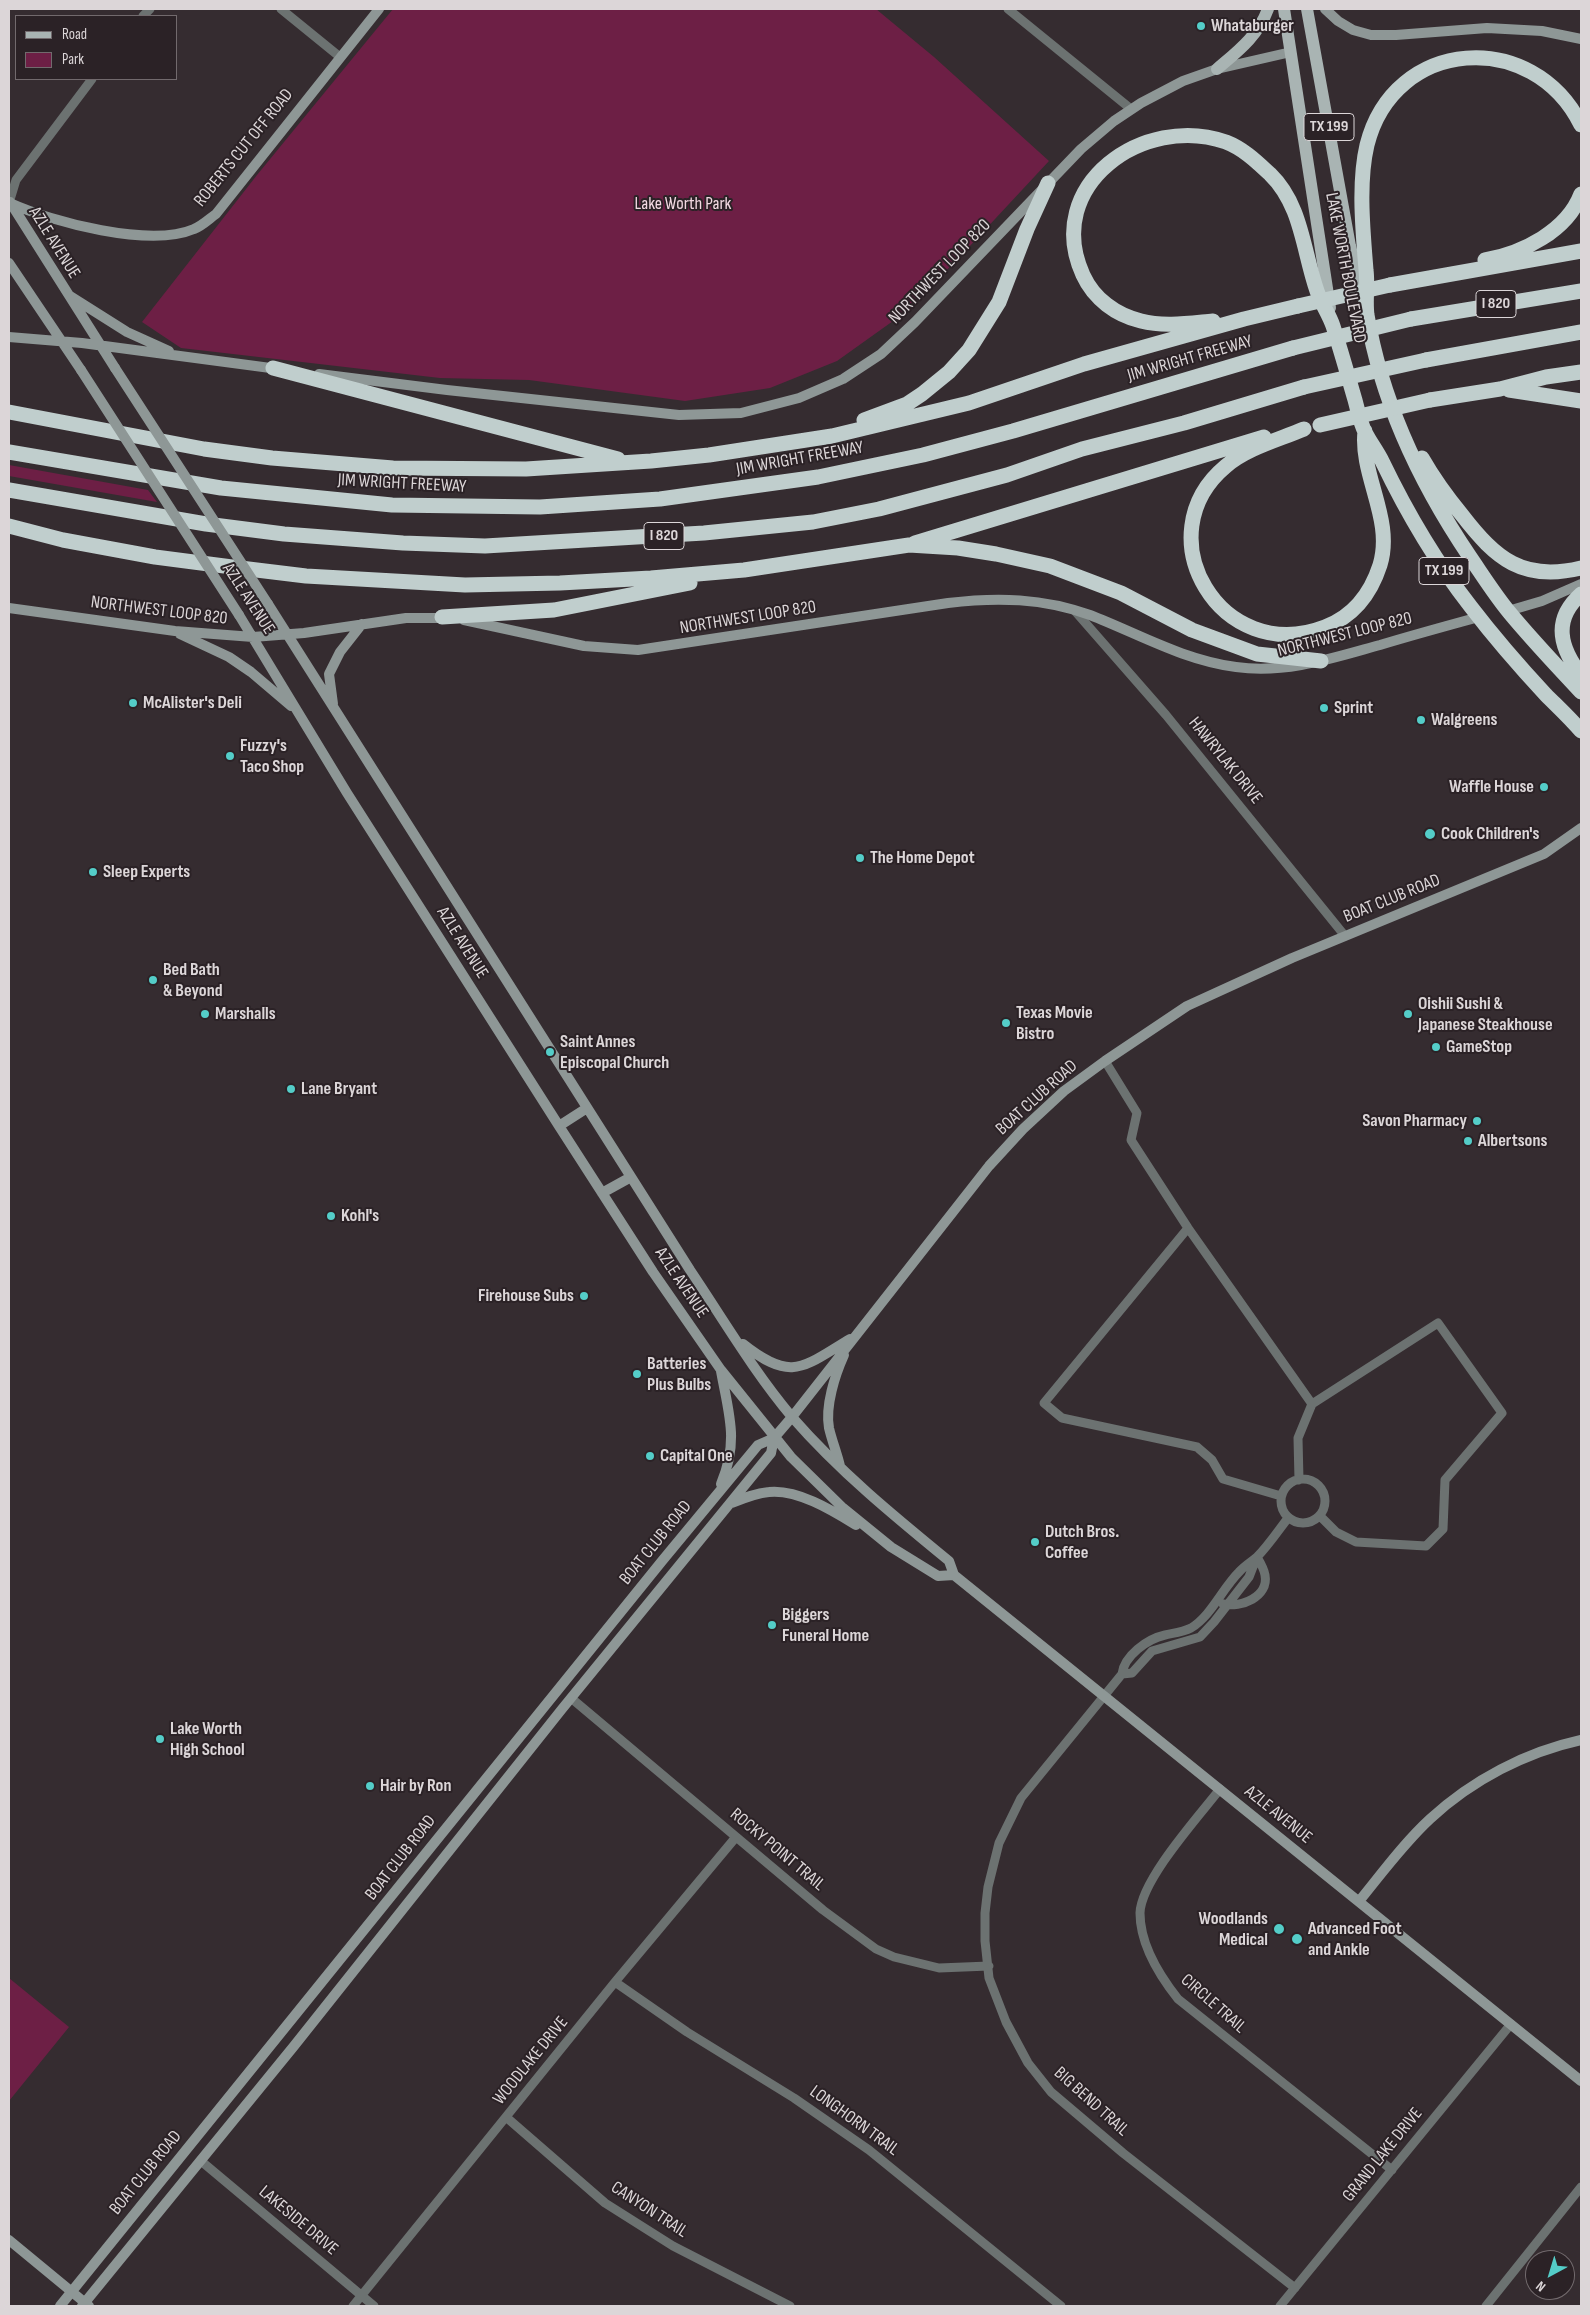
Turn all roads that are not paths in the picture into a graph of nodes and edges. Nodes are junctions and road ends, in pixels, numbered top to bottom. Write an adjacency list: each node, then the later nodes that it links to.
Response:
1 (281, 9): 10 (street)
2 (379, 9): 10 (main road, ROBERTS CUT OFF ROAD)
3 (1008, 9): 13 (street)
4 (1268, 9): 11 (main road)
5 (1284, 9): 9 (main road, LAKE WORTH BOULEVARD / TX 199)
6 (1307, 9): 23 (main road, LAKE WORTH BOULEVARD / TX 199)
7 (1325, 9): 8 (main road)
8 (1581, 39)
9 (1291, 52): 11 (main road, NORTHWEST LOOP 820); 25 (main road, LAKE WORTH BOULEVARD / TX 199)
10 (340, 57): 17 (main road, ROBERTS CUT OFF ROAD)
11 (1217, 69): 13 (main road, NORTHWEST LOOP 820)
12 (91, 80): 17 (street)
13 (1131, 110): 15 (main road, NORTHWEST LOOP 820)
14 (1581, 125): 23 (highway)
15 (1048, 183): 31 (main road, NORTHWEST LOOP 820); 39 (highway)
16 (1581, 194): 20 (highway)
17 (9, 202): 22 (main road, AZLE AVENUE)
18 (1581, 251): 20 (highway)
19 (9, 263): 28 (main road, AZLE AVENUE)
20 (1420, 281): 24 (highway, bridge)
21 (1581, 291): 40 (highway, JIM WRIGHT FREEWAY / I 820, bridge)
22 (66, 293): 29 (main road, AZLE AVENUE); 30 (main road)
23 (1367, 313): 34 (highway, LAKE WORTH BOULEVARD / TX 199)
24 (1244, 319): 25 (highway); 39 (highway)
25 (1332, 321): 38 (highway, LAKE WORTH BOULEVARD / TX 199)
26 (1581, 332): 42 (highway, I 820, bridge)
27 (9, 337): 28 (main road, NORTHWEST LOOP 820)
28 (62, 342): 29 (main road, NORTHWEST LOOP 820); 57 (main road, AZLE AVENUE, bridge)
29 (99, 346): 30 (main road, NORTHWEST LOOP 820); 56 (main road, AZLE AVENUE, bridge)
30 (182, 356): 31 (main road, NORTHWEST LOOP 820)
31 (273, 368): 41 (highway)
32 (1581, 372): 33 (highway)
33 (1500, 389): 35 (highway); 37 (highway, bridge)
34 (1386, 396): 45 (highway); 51 (highway, LAKE WORTH BOULEVARD / TX 199)
35 (1581, 400)
36 (9, 412): 41 (highway)
37 (1304, 429): 38 (highway); 44 (highway)
38 (1365, 431): 53 (highway, LAKE WORTH BOULEVARD / TX 199)
39 (832, 436): 41 (highway)
40 (9, 452)
41 (632, 463)
42 (9, 490)
43 (9, 526): 46 (highway)
44 (909, 545): 46 (highway); 58 (highway)
45 (1581, 568)
46 (744, 570): 52 (highway)
47 (1581, 584): 51 (main road)
48 (1581, 594): 59 (highway)
49 (9, 608): 55 (main road, NORTHWEST LOOP 820)
50 (1075, 610): 52 (main road, NORTHWEST LOOP 820); 58 (main road, NORTHWEST LOOP 820); 65 (street, HAWRYLAK DRIVE)
51 (1508, 611): 60 (highway, LAKE WORTH BOULEVARD / TX 199)
52 (442, 617): 54 (main road, NORTHWEST LOOP 820)
53 (1479, 617): 58 (main road, NORTHWEST LOOP 820); 63 (highway, LAKE WORTH BOULEVARD / TX 199)
54 (362, 624): 56 (main road, NORTHWEST LOOP 820); 61 (main road)
55 (175, 631): 57 (main road, NORTHWEST LOOP 820); 62 (main road)
56 (288, 635): 57 (main road, NORTHWEST LOOP 820); 61 (main road, AZLE AVENUE)
57 (253, 637): 62 (main road, AZLE AVENUE)
58 (1320, 661)
59 (1581, 675)
60 (1581, 692)
61 (333, 707): 67 (main road, AZLE AVENUE)
62 (299, 713): 68 (main road, AZLE AVENUE)
63 (1581, 731)
64 (1581, 828): 65 (main road, BOAT CLUB ROAD)
65 (1345, 936): 66 (main road, BOAT CLUB ROAD)
66 (1105, 1060): 71 (street); 72 (main road, BOAT CLUB ROAD)
67 (587, 1108): 68 (main road); 69 (main road, AZLE AVENUE)
68 (559, 1126): 70 (main road, AZLE AVENUE)
69 (631, 1177): 70 (main road); 73 (main road, AZLE AVENUE)
70 (602, 1194): 74 (main road, AZLE AVENUE)
71 (1188, 1228): 75 (street); 81 (street)
72 (855, 1336): 73 (main road, AZLE AVENUE); 76 (main road, BOAT CLUB ROAD); 78 (main road)
73 (736, 1338): 76 (main road, AZLE AVENUE)
74 (720, 1370): 77 (main road, AZLE AVENUE); 80 (main road)
75 (1312, 1404): 79 (street); 83 (street)
76 (792, 1417): 77 (main road, BOAT CLUB ROAD); 78 (main road, AZLE AVENUE)
77 (774, 1438): 80 (main road, BOAT CLUB ROAD); 82 (main road, BOAT CLUB ROAD); 85 (main road, AZLE AVENUE)
78 (840, 1467): 87 (main road, AZLE AVENUE)
79 (1299, 1480): 81 (street); 83 (street)
80 (718, 1493): 109 (main road, BOAT CLUB ROAD)
81 (1281, 1496): 84 (street)
82 (731, 1503): 85 (main road); 94 (main road, BOAT CLUB ROAD)
83 (1320, 1516): 84 (street)
84 (1288, 1518): 86 (street)
85 (891, 1546): 87 (main road, AZLE AVENUE)
86 (1257, 1556): 88 (street); 89 (street); 89 (street)
87 (954, 1575): 93 (main road, AZLE AVENUE)
88 (1215, 1602): 89 (street); 90 (street)
89 (1226, 1605): 91 (street)
90 (1154, 1639): 91 (street); 92 (street)
91 (1158, 1649): 92 (street)
92 (1122, 1674): 93 (street, BIG BEND TRAIL)
93 (1104, 1696): 96 (main road, AZLE AVENUE); 99 (street, BIG BEND TRAIL)
94 (572, 1698): 97 (street, ROCKY POINT TRAIL); 104 (main road, BOAT CLUB ROAD)
95 (1581, 1740): 98 (main road)
96 (1220, 1788): 98 (main road, AZLE AVENUE); 105 (street, CIRCLE TRAIL)
97 (736, 1837): 99 (street, ROCKY POINT TRAIL); 100 (street, WOODLAKE DRIVE)
98 (1360, 1900): 101 (main road, AZLE AVENUE)
99 (989, 1966): 108 (street, BIG BEND TRAIL)
100 (615, 1982): 103 (street, WOODLAKE DRIVE); 116 (street, LONGHORN TRAIL)
101 (1511, 2024): 102 (main road, AZLE AVENUE); 105 (street, GRAND LAKE DRIVE)
102 (1581, 2081)
103 (506, 2117): 110 (street, WOODLAKE DRIVE); 115 (street, CANYON TRAIL)
104 (201, 2161): 110 (street, LAKESIDE DRIVE); 111 (main road, BOAT CLUB ROAD)
105 (1392, 2170): 108 (street, GRAND LAKE DRIVE)
106 (1581, 2187): 118 (street)
107 (9, 2240): 109 (main road)
108 (1295, 2288): 117 (street, GRAND LAKE DRIVE)
109 (72, 2291): 111 (main road); 112 (main road, BOAT CLUB ROAD)
110 (361, 2296): 113 (street, WOODLAKE DRIVE); 114 (street, LAKESIDE DRIVE)
111 (86, 2305)
112 (60, 2306)
113 (353, 2306)
114 (374, 2306)
115 (790, 2306)
116 (1061, 2306)
117 (1280, 2306)
118 (1486, 2306)

